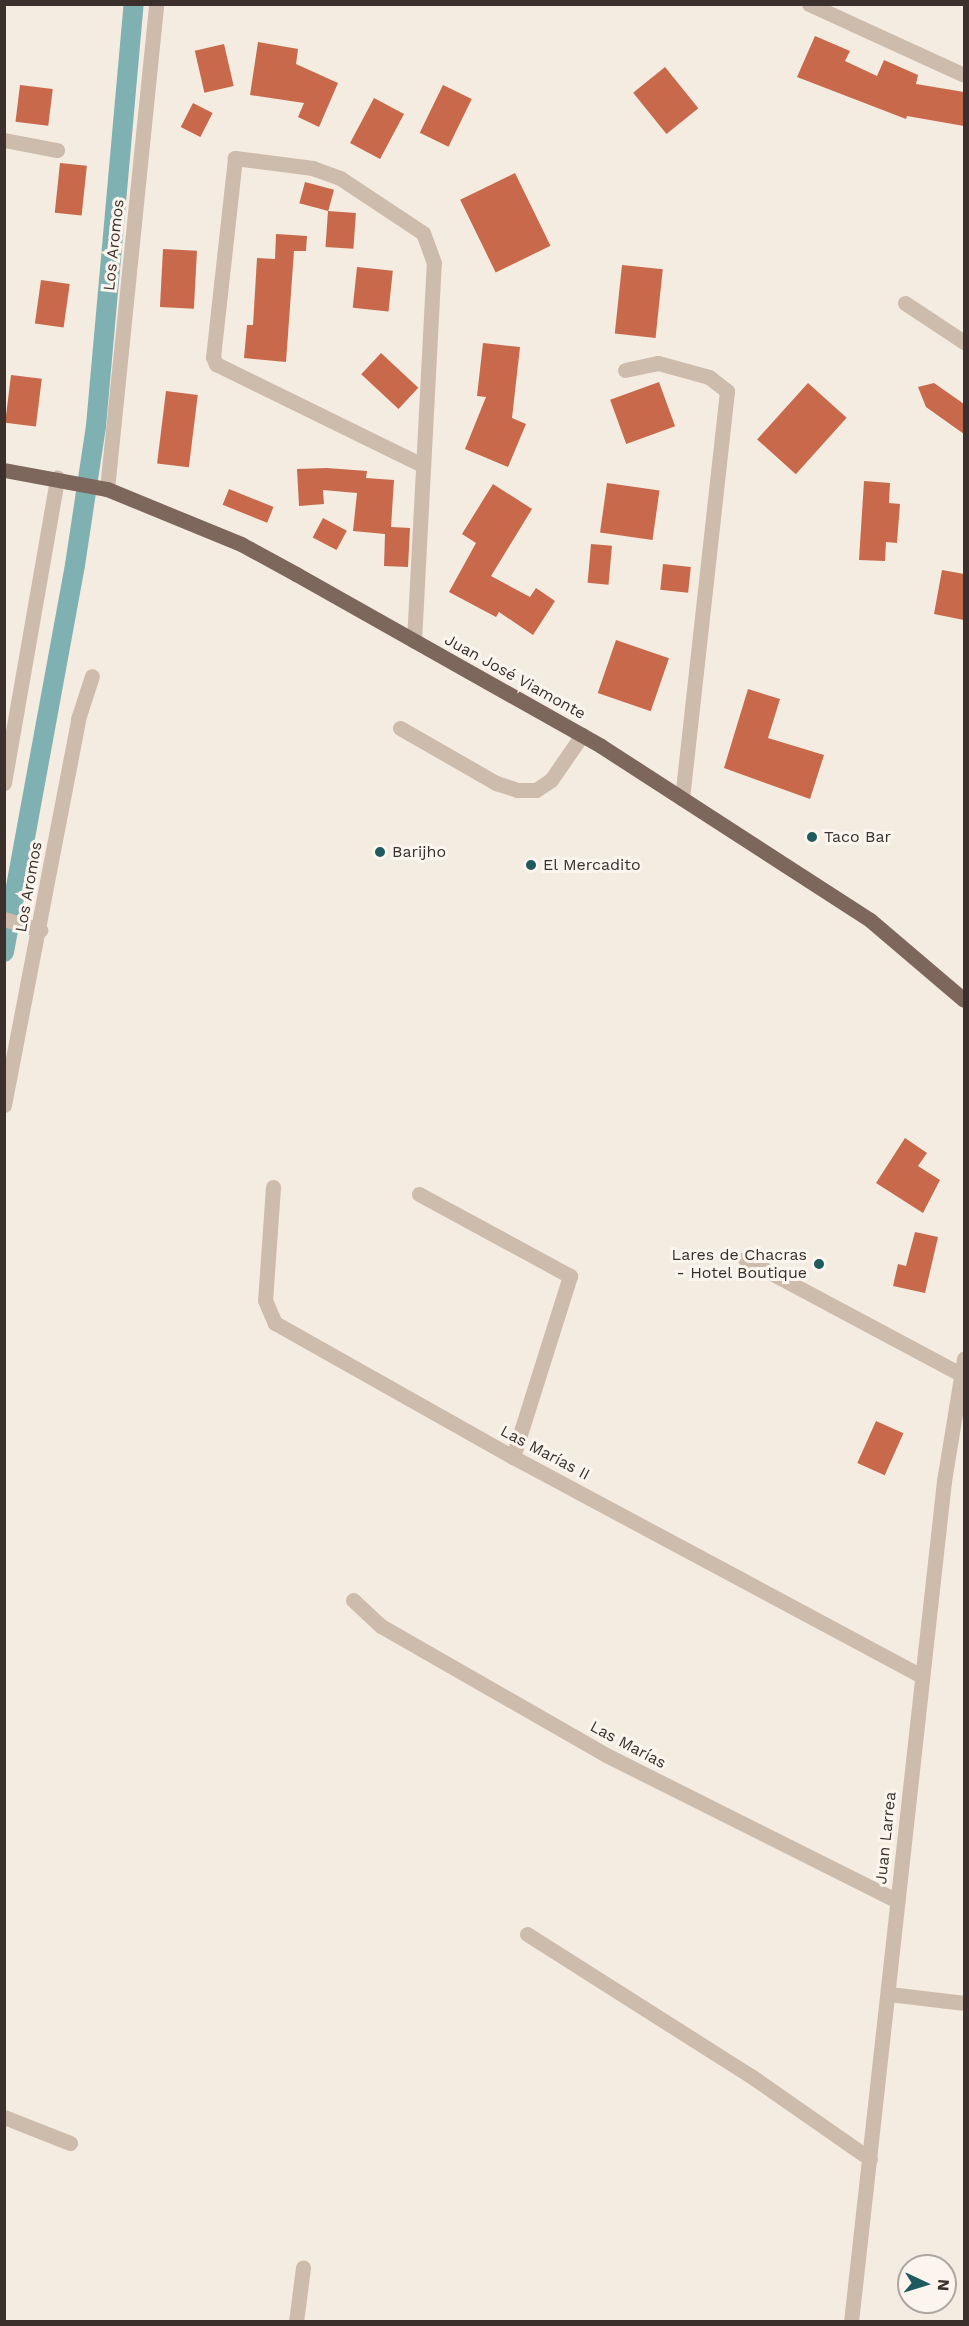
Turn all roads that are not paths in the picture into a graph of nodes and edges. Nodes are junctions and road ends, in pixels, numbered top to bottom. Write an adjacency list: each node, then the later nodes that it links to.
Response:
1 (156, 4): 12 (street, Los Aromos)
2 (808, 4): 3 (street)
3 (964, 75)
4 (4, 140): 5 (street)
5 (57, 150)
6 (905, 303): 7 (street)
7 (964, 342)
8 (625, 370): 18 (street)
9 (422, 465): 9 (street); 13 (street)
10 (4, 470): 11 (main road, Juan José Viamonte)
11 (57, 478): 12 (main road, Juan José Viamonte); 17 (street)
12 (107, 489): 13 (main road, Juan José Viamonte)
13 (414, 641): 16 (main road, Juan José Viamonte)
14 (92, 676): 20 (street, Los Aromos)
15 (400, 728): 16 (street)
16 (582, 735): 18 (main road, Juan José Viamonte)
17 (4, 783)
18 (682, 799): 21 (main road, Juan José Viamonte)
19 (4, 919): 20 (street)
20 (40, 930): 22 (street, Los Aromos)
21 (964, 1000)
22 (4, 1105)
23 (273, 1187): 28 (street, Las Marías II)
24 (419, 1194): 28 (street)
25 (745, 1259): 27 (street)
26 (964, 1359): 27 (street, Juan Larrea)
27 (962, 1375): 30 (street, Juan Larrea)
28 (513, 1457): 30 (street, Las Marías II)
29 (353, 1600): 31 (street, Las Marías)
30 (922, 1676): 31 (street, Juan Larrea)
31 (897, 1901): 33 (street, Juan Larrea)
32 (527, 1934): 37 (street)
33 (889, 1994): 34 (street); 37 (street, Juan Larrea)
34 (964, 2003)
35 (4, 2117): 36 (street)
36 (70, 2143)
37 (870, 2159): 40 (street, Juan Larrea)
38 (303, 2267): 39 (street)
39 (297, 2322)
40 (851, 2322)

